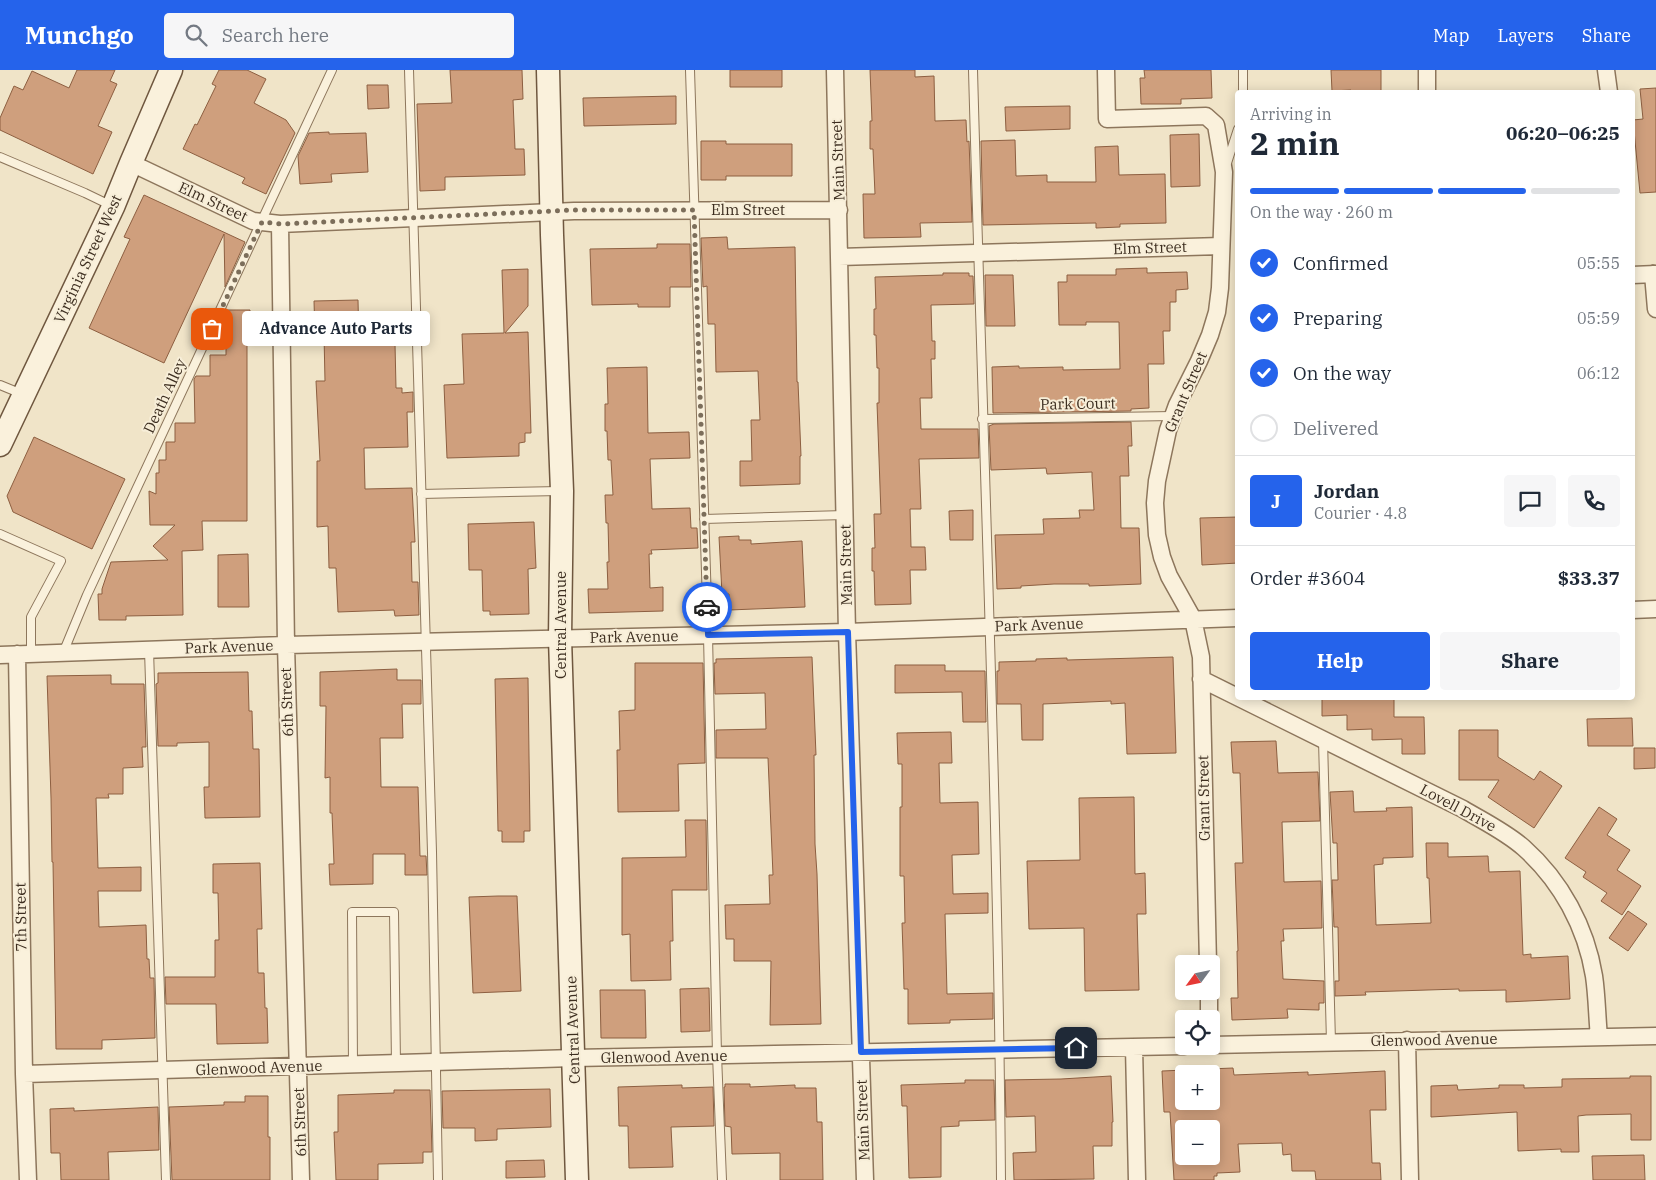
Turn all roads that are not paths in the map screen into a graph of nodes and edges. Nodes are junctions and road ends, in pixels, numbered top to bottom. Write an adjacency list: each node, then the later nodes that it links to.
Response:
1 (172, 70): 17 (street, Virginia Street West)
2 (332, 70): 24 (lane, Death Alley)
3 (409, 70): 23 (lane)
4 (548, 70): 22 (street, Central Avenue)
5 (690, 70): 20 (lane)
6 (835, 70): 21 (street, Main Street)
7 (973, 70): 27 (lane)
8 (1106, 70): 18 (street, Grant Street)
9 (1243, 70): 12 (lane)
10 (1427, 70): 13 (street)
11 (1606, 70): 14 (street)
12 (1243, 90)
13 (1428, 90)
14 (1609, 90)
15 (1235, 148): 18 (lane)
16 (0, 157): 19 (lane)
17 (131, 163): 19 (street, Virginia Street West); 24 (street, Elm Street)
18 (1231, 172): 26 (street, Grant Street)
19 (113, 207): 33 (street, Virginia Street West)
20 (694, 210): 21 (street, Elm Street); 22 (street, Elm Street); 40 (lane)
21 (839, 210): 28 (street, Main Street)
22 (551, 212): 23 (street, Elm Street); 37 (street, Central Avenue)
23 (413, 218): 25 (street, Elm Street); 38 (lane)
24 (262, 222): 25 (street, Elm Street); 53 (lane, Death Alley)
25 (280, 224): 51 (street, 6th Street)
26 (1221, 246): 27 (street, Elm Street); 34 (street, Grant Street)
27 (978, 253): 28 (street, Elm Street); 35 (lane)
28 (839, 257): 39 (street, Main Street)
29 (1654, 274): 30 (street); 31 (street)
30 (1635, 275)
31 (1656, 309)
32 (0, 384): 33 (lane)
33 (24, 395): 36 (street, Virginia Street West)
34 (1173, 416): 35 (lane, Park Court); 45 (street, Grant Street)
35 (982, 419): 46 (lane)
36 (0, 445)
37 (562, 491): 38 (lane); 49 (street, Central Avenue)
38 (421, 494): 50 (lane)
39 (845, 515): 40 (lane); 47 (street, Main Street)
40 (704, 519): 48 (lane)
41 (0, 534): 54 (lane)
42 (1635, 610): 43 (street)
43 (1656, 610)
44 (1235, 618): 45 (street, Park Avenue)
45 (1193, 619): 46 (street, Park Avenue); 56 (street, Grant Street)
46 (990, 627): 47 (street, Park Avenue); 68 (lane)
47 (848, 632): 48 (street, Park Avenue); 69 (street, Main Street)
48 (708, 635): 49 (street, Park Avenue); 70 (lane)
49 (560, 638): 50 (street, Park Avenue); 71 (street, Central Avenue)
50 (425, 642): 51 (street, Park Avenue); 72 (lane)
51 (286, 645): 52 (street, Park Avenue); 75 (street, 6th Street)
52 (149, 650): 53 (street, Park Avenue); 76 (lane)
53 (63, 653): 54 (street, Park Avenue)
54 (24, 654): 55 (street, Park Avenue); 77 (street, 7th Street)
55 (0, 655)
56 (1202, 679): 57 (street, Lovell Drive); 60 (street, Grant Street)
57 (1235, 696)
58 (1244, 700): 59 (street, Lovell Drive)
59 (1323, 740): 62 (street, Lovell Drive); 64 (lane)
60 (1208, 955)
61 (1656, 1036): 62 (street, Glenwood Avenue)
62 (1599, 1037): 63 (street, Glenwood Avenue)
63 (1407, 1040): 64 (street, Glenwood Avenue); 87 (street)
64 (1331, 1042): 65 (street, Glenwood Avenue)
65 (1220, 1045)
66 (1175, 1046): 67 (street, Glenwood Avenue)
67 (1134, 1047): 68 (street, Glenwood Avenue); 86 (street)
68 (1000, 1049): 69 (street, Glenwood Avenue); 85 (lane)
69 (861, 1052): 70 (street, Glenwood Avenue); 84 (street, Main Street)
70 (717, 1056): 71 (street, Glenwood Avenue); 83 (lane)
71 (574, 1058): 72 (street, Glenwood Avenue); 82 (street, Central Avenue)
72 (436, 1063): 73 (street, Glenwood Avenue); 81 (lane)
73 (396, 1064): 74 (street, Glenwood Avenue); 74 (lane)
74 (353, 1065): 75 (street, Glenwood Avenue)
75 (298, 1067): 76 (street, Glenwood Avenue); 80 (street, 6th Street)
76 (163, 1071): 77 (street, Glenwood Avenue); 79 (lane)
77 (24, 1074): 78 (street, 7th Street)
78 (28, 1180)
79 (166, 1180)
80 (301, 1180)
81 (438, 1180)
82 (577, 1180)
83 (722, 1180)
84 (865, 1180)
85 (1001, 1180)
86 (1137, 1180)
87 (1410, 1180)

